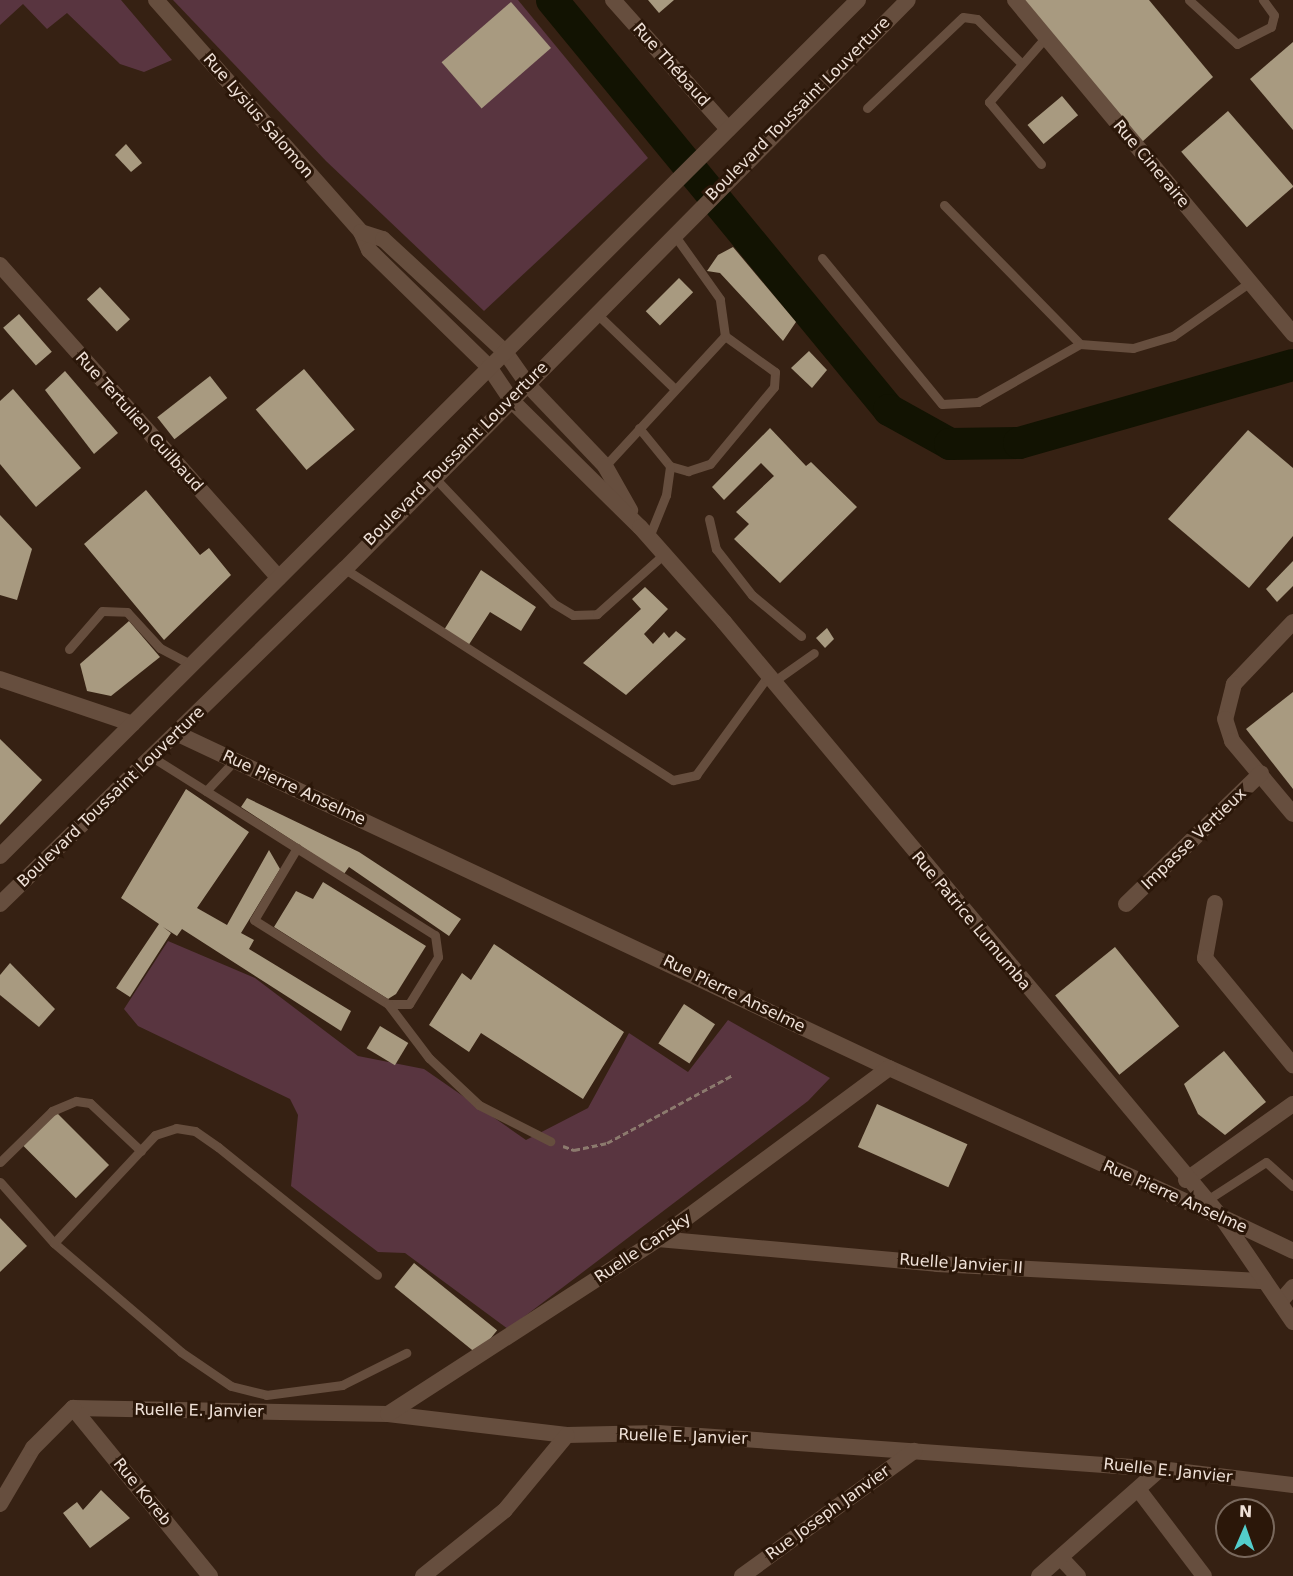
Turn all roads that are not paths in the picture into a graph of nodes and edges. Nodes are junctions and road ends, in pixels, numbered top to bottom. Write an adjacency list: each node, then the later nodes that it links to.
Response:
1 (156, 0): 14 (street, Rue Lysius Salomon)
2 (613, 0): 11 (street, Rue Thébaud)
3 (858, 0): 11 (street, Boulevard Toussaint Louverture)
4 (908, 0): 15 (street, Boulevard Toussaint Louverture)
5 (1015, 0): 8 (street, Rue Cineraire)
6 (1189, 0): 7 (lane)
7 (1263, 0)
8 (1046, 37): 9 (lane); 18 (street, Rue Cineraire)
9 (1021, 63): 10 (lane); 12 (lane)
10 (867, 108)
11 (724, 134): 23 (street, Boulevard Toussaint Louverture)
12 (1041, 164)
13 (944, 205): 22 (lane)
14 (361, 232): 23 (street, Rue Lysius Salomon); 24 (street, Rue Lysius Salomon)
15 (673, 233): 19 (street, Boulevard Toussaint Louverture); 21 (lane)
16 (822, 258): 22 (lane)
17 (0, 265): 36 (street, Rue Tertulien Guilbaud)
18 (1250, 282): 20 (street, Rue Cineraire); 22 (lane)
19 (595, 312): 25 (street, Boulevard Toussaint Louverture); 26 (lane)
20 (1290, 331)
21 (725, 336): 26 (lane); 30 (lane)
22 (1080, 344)
23 (505, 352): 24 (street, Boulevard Toussaint Louverture); 25 (street, Rue Lysius Salomon)
24 (489, 368): 27 (street, Rue Lysius Salomon); 36 (street, Boulevard Toussaint Louverture)
25 (527, 384): 27 (street, Boulevard Toussaint Louverture); 29 (street, Rue Patrice Lumumba)
26 (674, 388): 28 (lane)
27 (511, 400): 31 (street, Boulevard Toussaint Louverture); 33 (street, Rue Patrice Lumumba)
28 (639, 428): 29 (lane); 30 (lane)
29 (605, 466): 33 (street, Rue Patrice Lumumba)
30 (670, 466): 33 (lane)
31 (432, 476): 34 (lane); 35 (street, Boulevard Toussaint Louverture)
32 (709, 519): 38 (lane)
33 (645, 532): 34 (street, Rue Patrice Lumumba)
34 (664, 554): 43 (street, Rue Patrice Lumumba)
35 (345, 568): 43 (lane); 45 (street, Boulevard Toussaint Louverture)
36 (279, 578): 41 (street, Boulevard Toussaint Louverture)
37 (1293, 622): 48 (street)
38 (801, 636)
39 (69, 649): 41 (lane)
40 (814, 653): 43 (lane)
41 (192, 665): 44 (street, Boulevard Toussaint Louverture)
42 (0, 679): 44 (street)
43 (770, 679): 63 (street, Rue Patrice Lumumba)
44 (133, 724): 52 (street, Boulevard Toussaint Louverture)
45 (176, 733): 46 (street, Boulevard Toussaint Louverture); 47 (street, Rue Pierre Anselme)
46 (152, 757): 49 (lane); 54 (street, Boulevard Toussaint Louverture)
47 (235, 760): 49 (lane); 58 (street, Rue Pierre Anselme)
48 (1261, 773): 50 (street); 55 (street, Impasse Vertieux)
49 (206, 791): 51 (lane)
50 (1293, 814)
51 (297, 848): 56 (lane); 56 (lane)
52 (0, 856)
53 (1215, 903): 57 (street)
54 (0, 904)
55 (1126, 904)
56 (388, 1004): 60 (lane)
57 (1293, 1065)
58 (889, 1068): 67 (street, Rue Pierre Anselme); 68 (street, Ruelle Cansky)
59 (1293, 1104): 63 (street)
60 (550, 1141)
61 (141, 1151): 62 (lane); 69 (lane); 71 (lane)
62 (0, 1162)
63 (1186, 1180): 66 (street, Rue Patrice Lumumba)
64 (0, 1182): 69 (lane)
65 (1293, 1186): 66 (lane)
66 (1207, 1200): 67 (street, Rue Patrice Lumumba)
67 (1221, 1217): 70 (street, Rue Pierre Anselme); 72 (street, Rue Patrice Lumumba)
68 (658, 1239): 72 (street, Ruelle Janvier II); 78 (street, Ruelle Cansky)
69 (54, 1242): 76 (lane)
70 (1293, 1251)
71 (377, 1275)
72 (1265, 1281): 74 (street, Rue Patrice Lumumba)
73 (1293, 1287): 74 (street)
74 (1280, 1302): 75 (street, Rue Patrice Lumumba)
75 (1293, 1322)
76 (406, 1353)
77 (73, 1408): 78 (street, Ruelle E. Janvier); 84 (street); 86 (street, Rue Koreb)
78 (388, 1414): 79 (street, Ruelle E. Janvier)
79 (567, 1435): 80 (street, Ruelle E. Janvier); 87 (street)
80 (914, 1451): 81 (street, Ruelle E. Janvier); 88 (street, Rue Joseph Janvier)
81 (1160, 1469): 82 (street, Ruelle E. Janvier); 83 (street)
82 (1293, 1485)
83 (1138, 1489): 85 (street); 91 (street)
84 (0, 1504)
85 (1061, 1558): 89 (street); 90 (street)
86 (210, 1576)
87 (423, 1576)
88 (742, 1576)
89 (1039, 1576)
90 (1078, 1576)
91 (1204, 1576)

